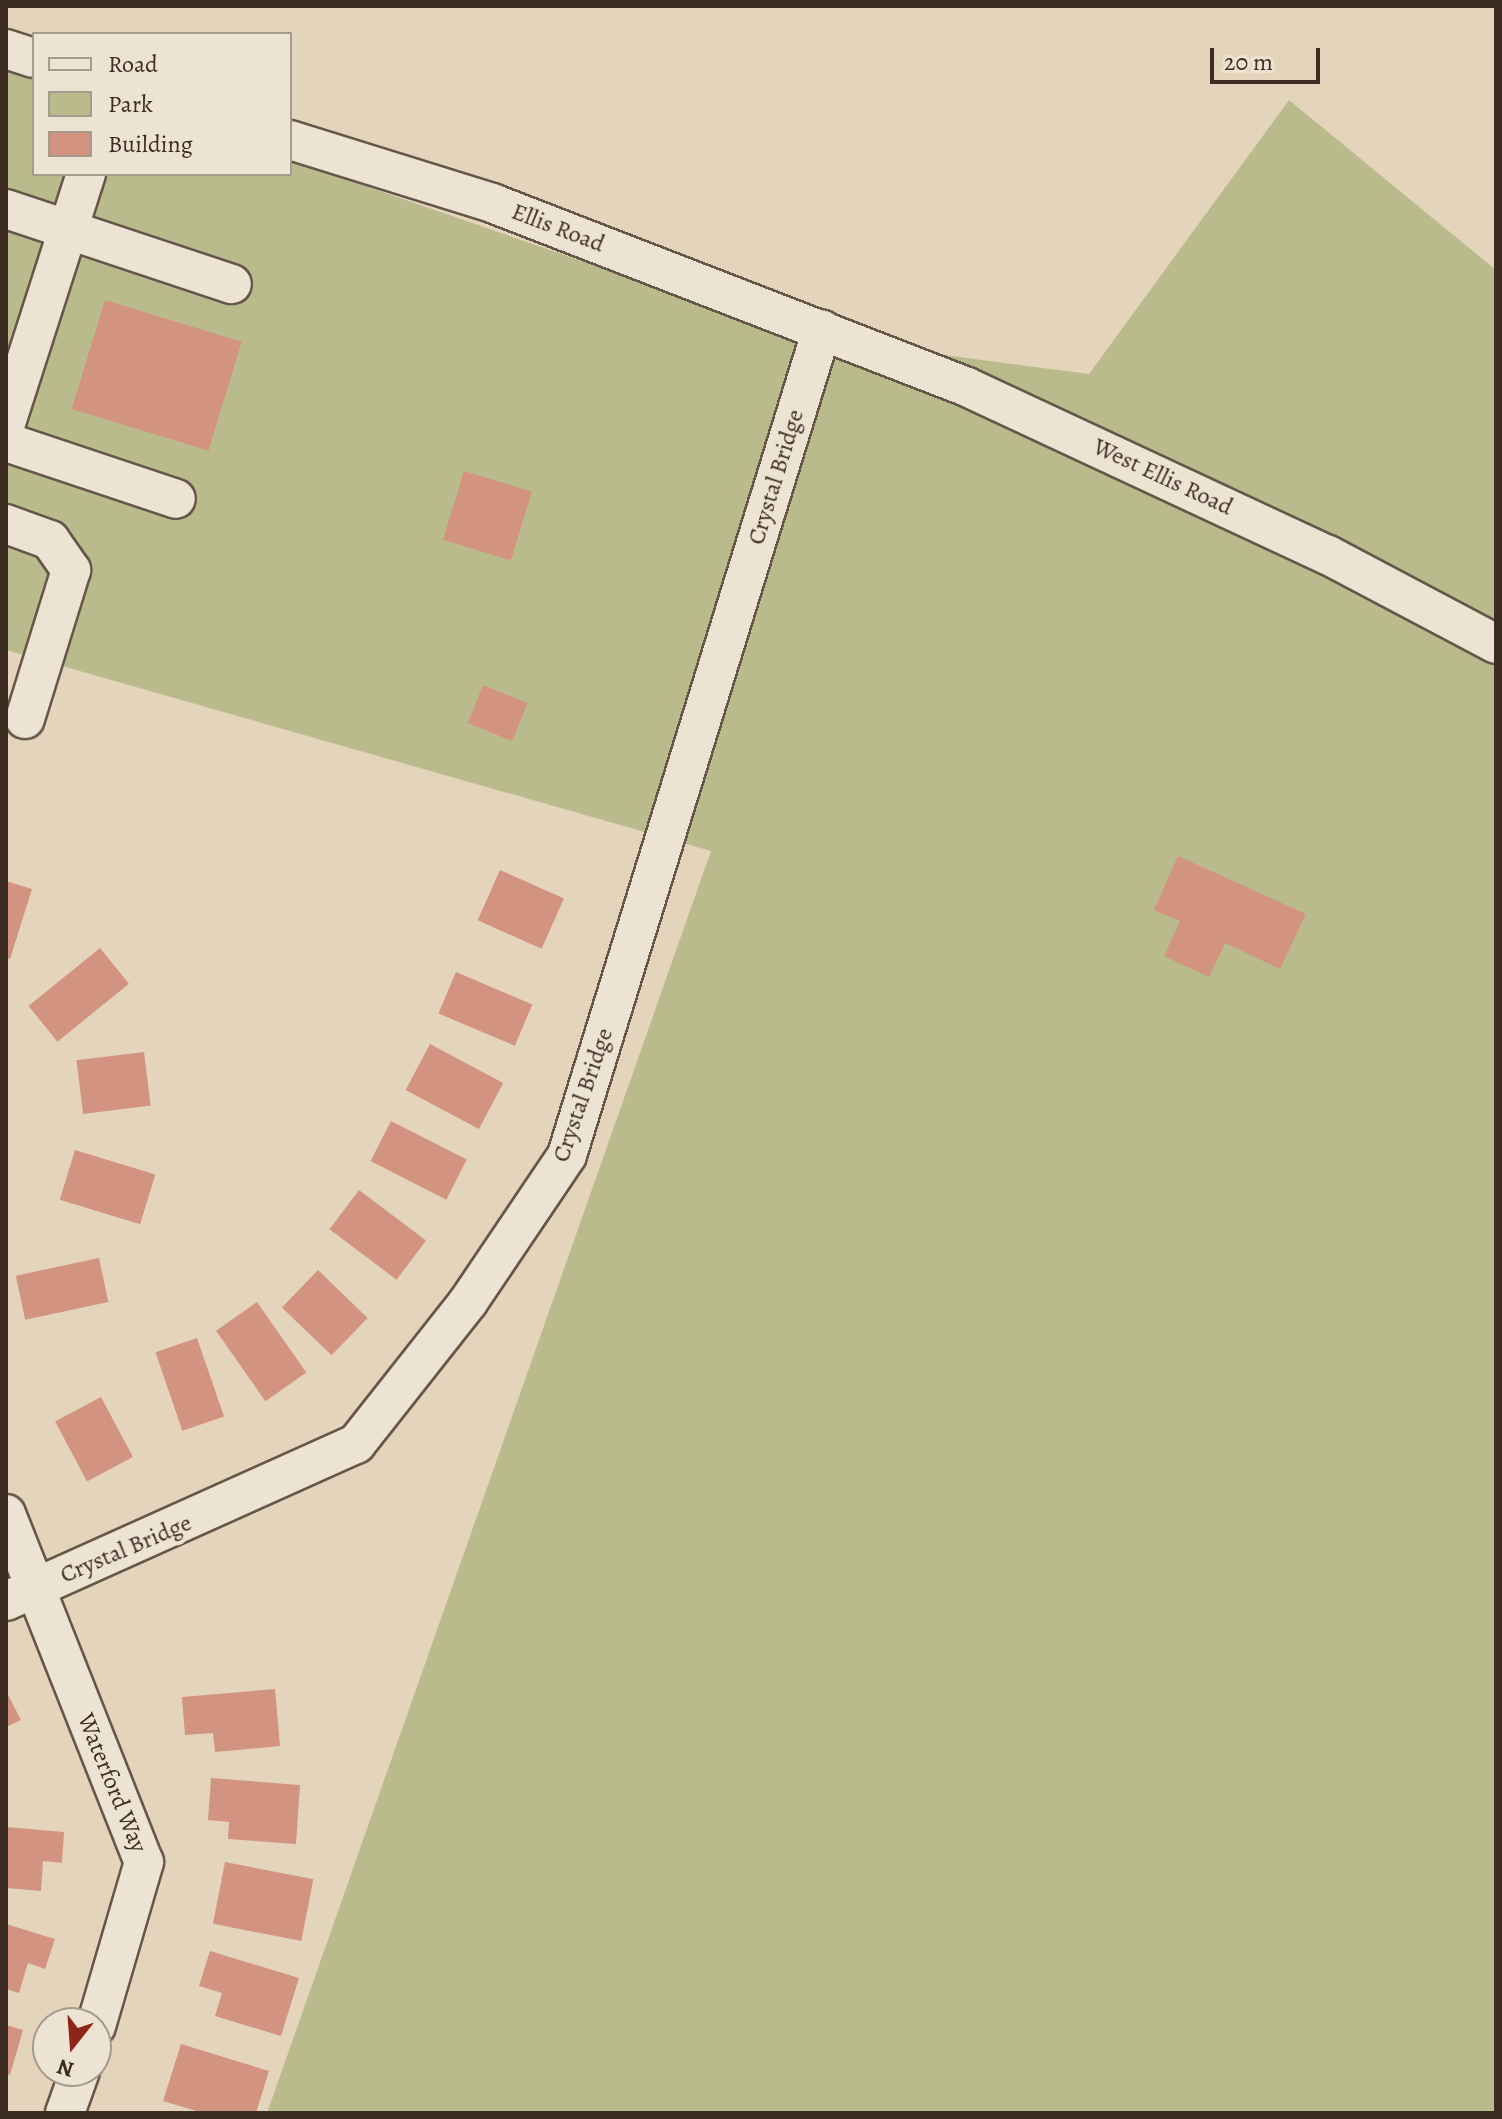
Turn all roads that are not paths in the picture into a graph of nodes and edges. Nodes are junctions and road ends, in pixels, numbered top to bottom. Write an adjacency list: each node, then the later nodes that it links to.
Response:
1 (6, 49): 2 (street)
2 (32, 57)
3 (292, 141): 8 (street, Ellis Road)
4 (85, 176): 6 (street)
5 (6, 209): 6 (street)
6 (68, 229): 7 (street); 9 (street)
7 (232, 284)
8 (822, 329): 13 (street, West Ellis Road); 16 (street, Crystal Bridge)
9 (6, 423)
10 (6, 442): 11 (street)
11 (176, 499)
12 (6, 524): 14 (street)
13 (1496, 644)
14 (25, 719)
15 (6, 1514): 16 (street, Waterford Way)
16 (20, 1595): 17 (street, Waterford Way)
17 (102, 2007)
18 (74, 2087): 19 (street)
19 (65, 2113)

